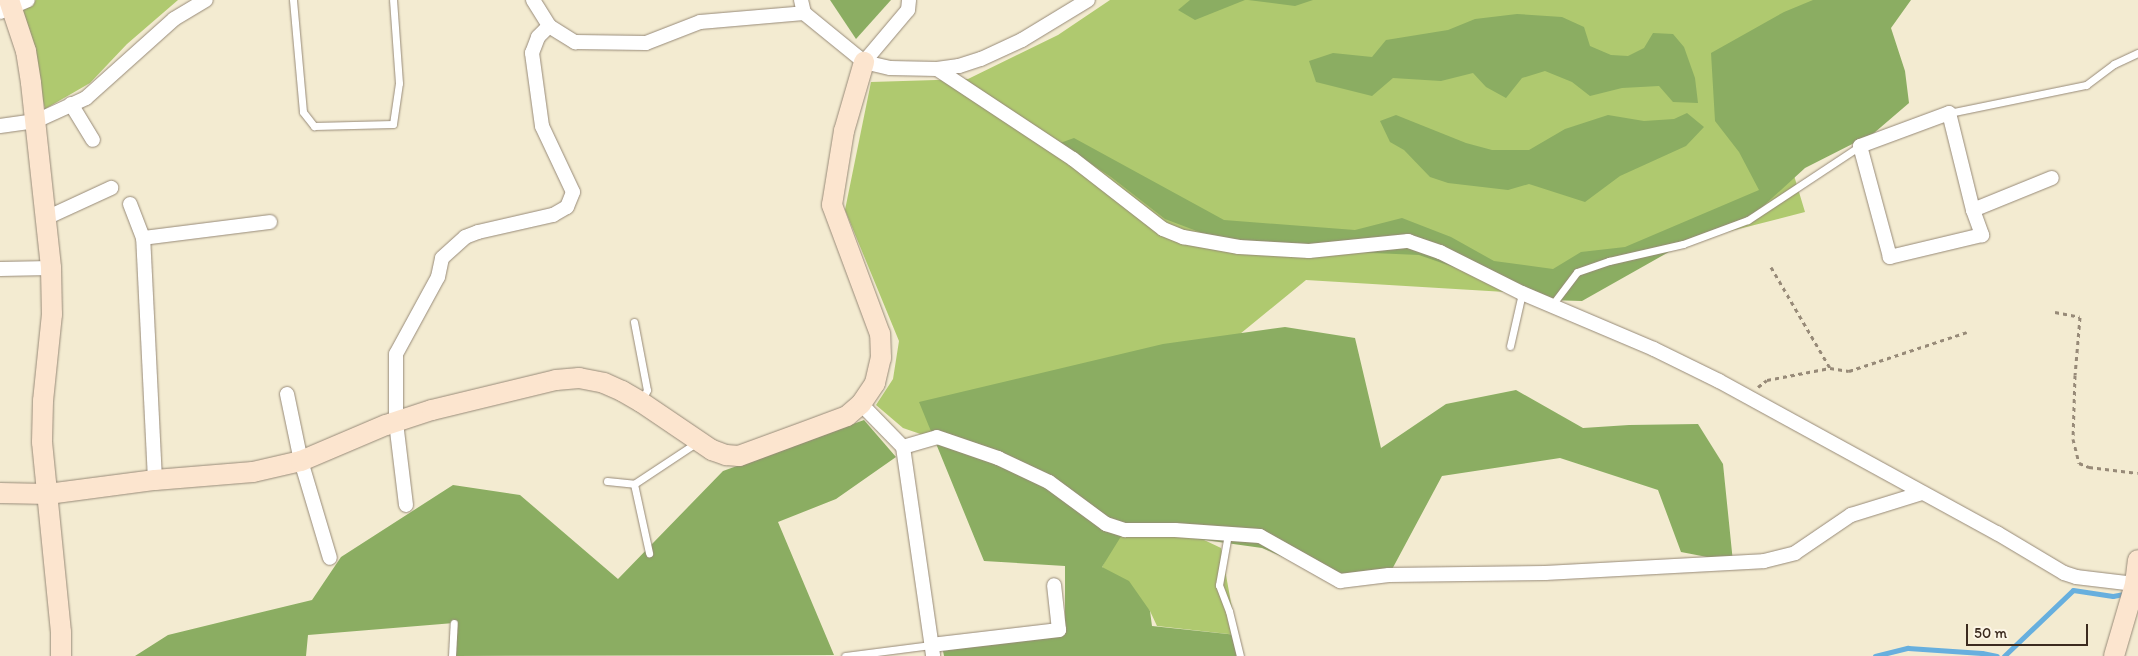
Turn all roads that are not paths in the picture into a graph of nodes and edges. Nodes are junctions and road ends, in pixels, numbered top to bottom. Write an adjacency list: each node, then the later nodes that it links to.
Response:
1 (206, 0): 13 (street)
2 (293, 0): 3 (lane)
3 (393, 0)
4 (533, 0): 9 (street)
5 (909, 0): 11 (street)
6 (1088, 0): 12 (street)
7 (12, 5): 15 (street)
8 (802, 7): 9 (street); 11 (street)
9 (549, 26): 35 (street)
10 (2138, 53): 14 (lane)
11 (864, 62): 12 (street); 34 (street)
12 (937, 69): 28 (street)
13 (71, 104): 15 (street); 17 (street)
14 (1949, 113): 18 (street); 22 (street)
15 (36, 121): 16 (street); 23 (street)
16 (0, 126)
17 (93, 140)
18 (1860, 146): 22 (street); 29 (lane)
19 (2052, 178): 22 (street)
20 (112, 188): 23 (street)
21 (130, 204): 25 (street)
22 (1973, 210)
23 (46, 218): 26 (street)
24 (270, 222): 25 (street)
25 (143, 238): 39 (street)
26 (51, 268): 27 (street); 44 (street)
27 (0, 269)
28 (1522, 293): 29 (street); 31 (lane)
29 (1552, 305): 43 (street)
30 (634, 322): 33 (lane)
31 (1510, 346)
32 (287, 394): 38 (street)
33 (641, 402): 35 (street); 36 (street)
34 (861, 404): 36 (street); 37 (street)
35 (396, 422): 38 (street); 45 (street)
36 (699, 441): 41 (lane)
37 (903, 447): 46 (street); 54 (street)
38 (301, 461): 39 (street); 48 (street)
39 (155, 480): 44 (street)
40 (607, 481): 41 (lane)
41 (634, 484): 47 (lane)
42 (0, 493): 44 (street)
43 (1922, 493): 46 (street); 50 (street)
44 (48, 494): 55 (street)
45 (406, 505)
46 (1228, 534): 58 (lane)
47 (649, 553)
48 (330, 558)
49 (2138, 560): 50 (street)
50 (2135, 584): 52 (street)
51 (1054, 585): 54 (street)
52 (2133, 610): 59 (street)
53 (454, 623): 56 (lane)
54 (932, 651): 57 (lane)
55 (61, 656)
56 (452, 656)
57 (845, 656)
58 (1240, 656)
59 (2114, 656)

